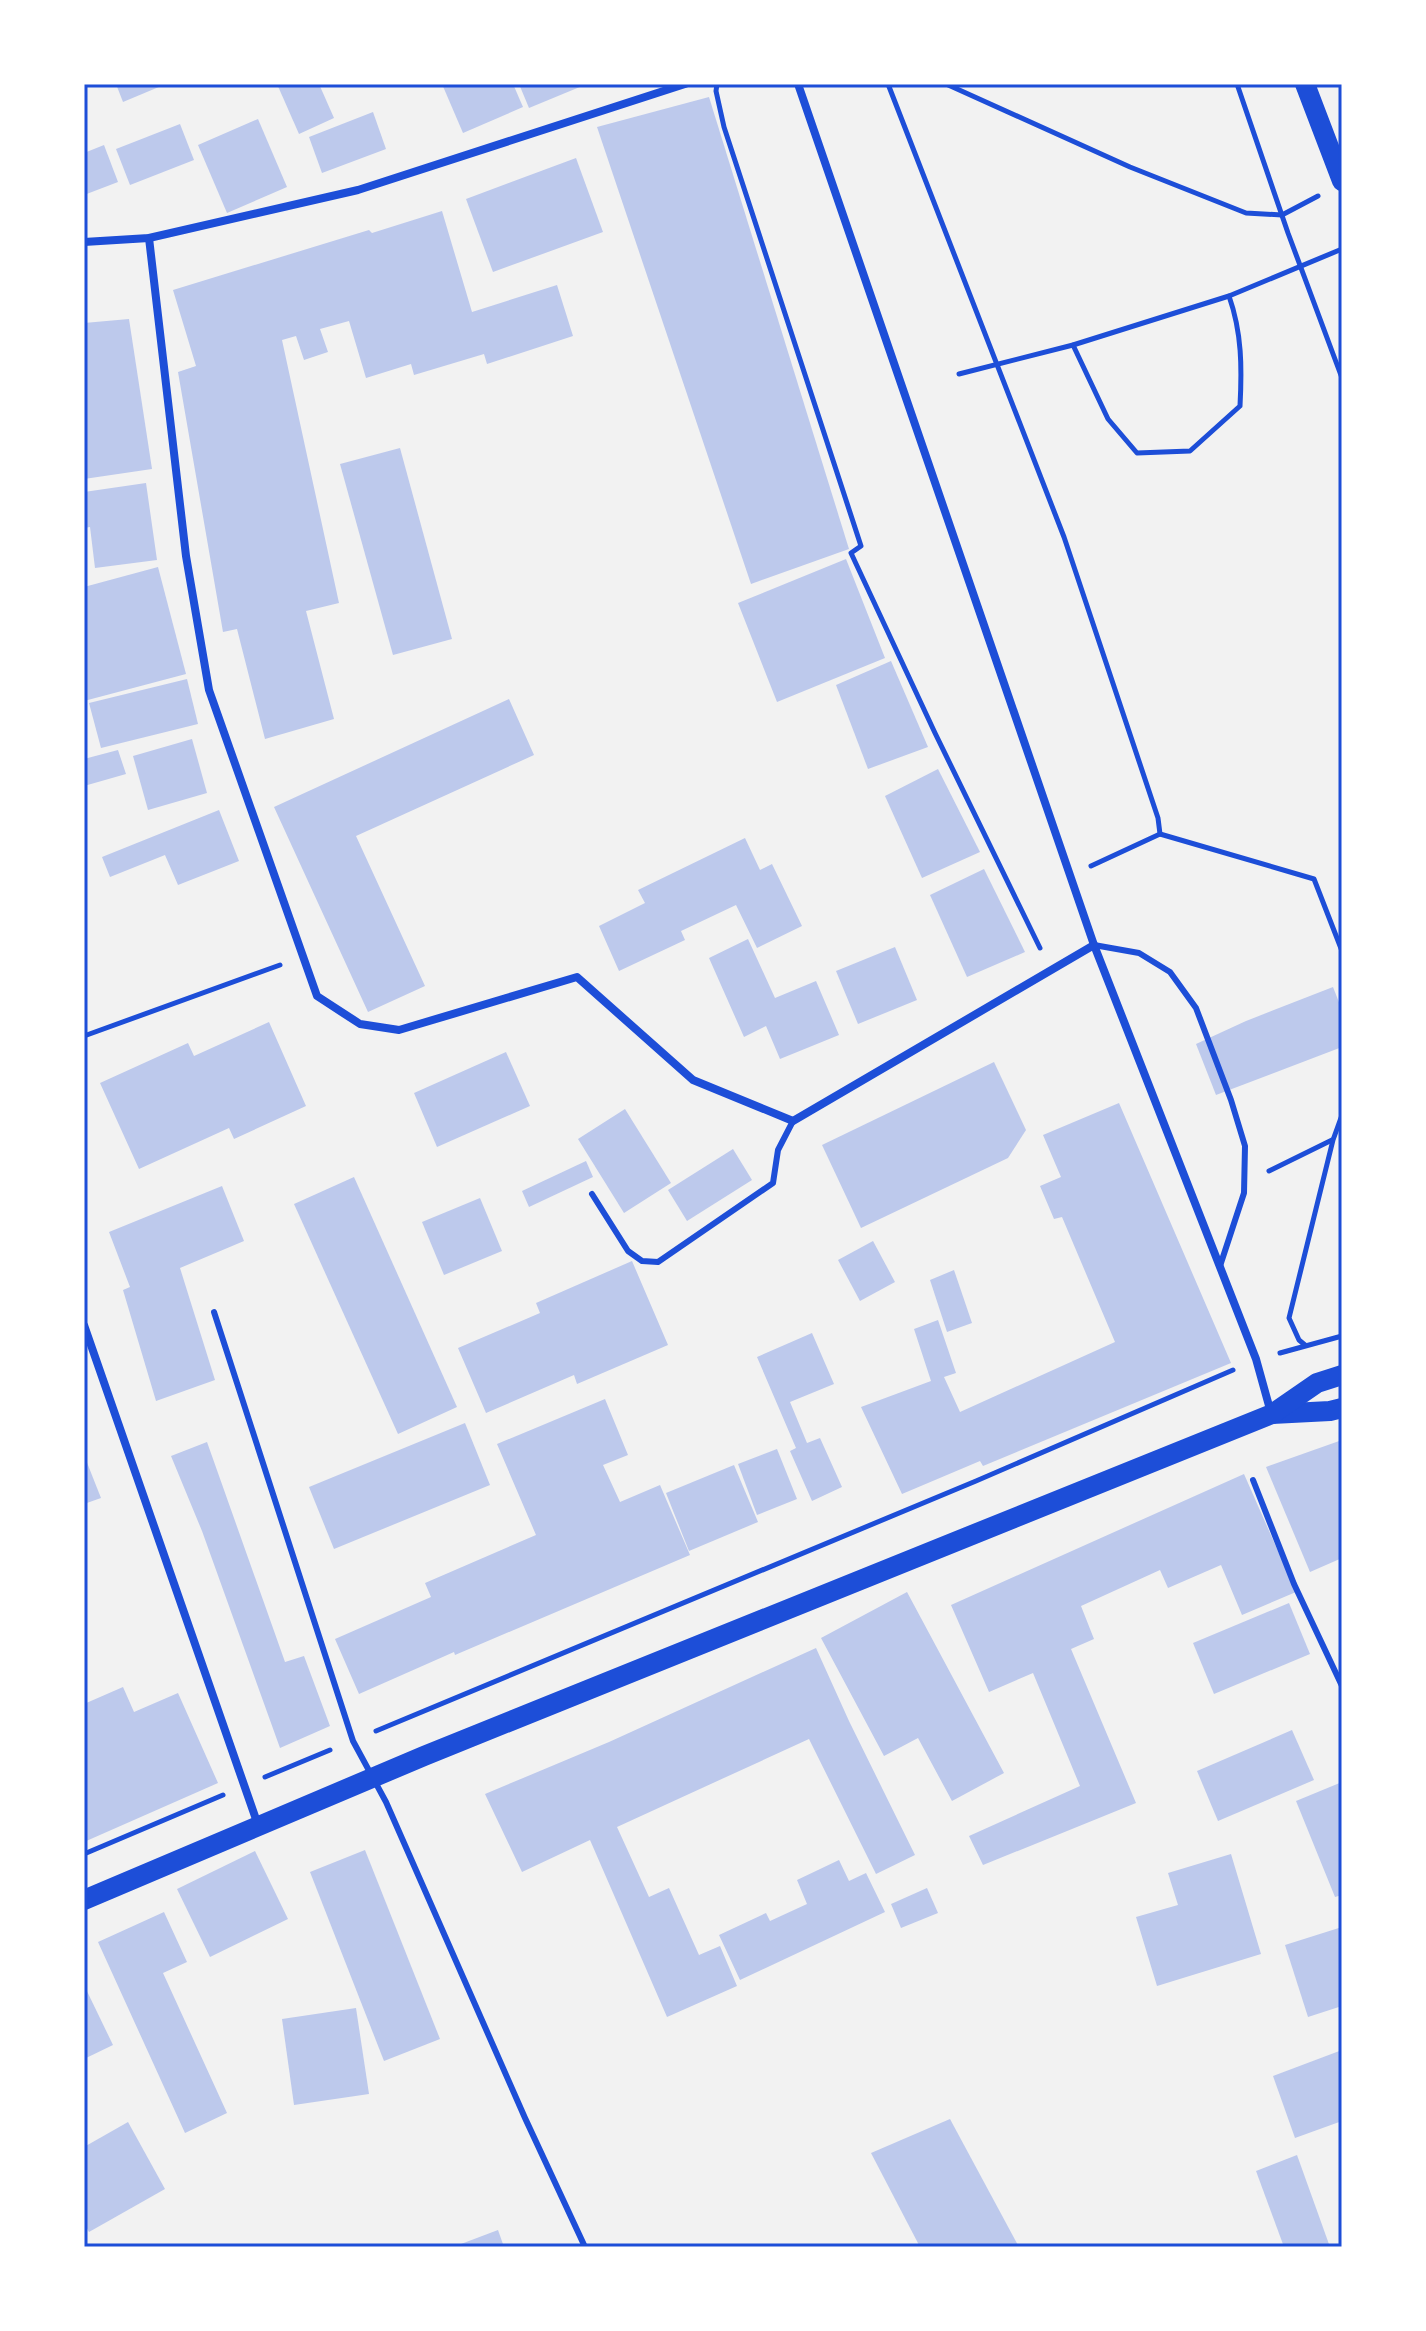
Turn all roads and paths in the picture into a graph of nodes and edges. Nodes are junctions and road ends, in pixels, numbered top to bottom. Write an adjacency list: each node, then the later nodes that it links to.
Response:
1 (685, 84): 10 (street)
2 (717, 84): 24 (path)
3 (798, 84): 20 (street)
4 (888, 84): 16 (path)
5 (946, 84): 9 (path)
6 (1237, 84): 9 (path)
7 (1305, 84): 8 (main road)
8 (1333, 187): 9 (path)
9 (1282, 215): 13 (path)
10 (149, 238): 11 (street); 23 (street)
11 (84, 242)
12 (1342, 249): 13 (path)
13 (1300, 265): 14 (path); 18 (path)
14 (1229, 296): 15 (path); 15 (path)
15 (1073, 345): 16 (path)
16 (996, 365): 17 (path); 19 (path)
17 (959, 374)
18 (1342, 378)
19 (1160, 834): 20 (path); 22 (path)
20 (1069, 875): 21 (street)
21 (1094, 945): 24 (street); 29 (lane); 31 (street)
22 (1342, 951)
23 (303, 956): 25 (path); 27 (street)
24 (1051, 970): 27 (street)
25 (84, 1036)
26 (1342, 1115): 28 (path)
27 (793, 1121): 30 (lane)
28 (1333, 1140): 29 (path); 35 (path)
29 (1245, 1179): 31 (lane)
30 (592, 1194)
31 (1220, 1266): 36 (street)
32 (214, 1312): 42 (lane)
33 (84, 1325): 44 (street)
34 (1342, 1336): 35 (path)
35 (1306, 1346): 36 (path)
36 (1256, 1359): 39 (street); 42 (path)
37 (1342, 1375): 39 (main road)
38 (1342, 1408): 39 (main road)
39 (1272, 1414): 43 (main road)
40 (1253, 1480): 41 (lane)
41 (1342, 1686)
42 (353, 1741): 43 (lane); 44 (path)
43 (374, 1778): 45 (main road); 48 (lane)
44 (244, 1786): 45 (street); 46 (path)
45 (258, 1825): 47 (main road)
46 (84, 1854)
47 (84, 1900)
48 (585, 2247)

